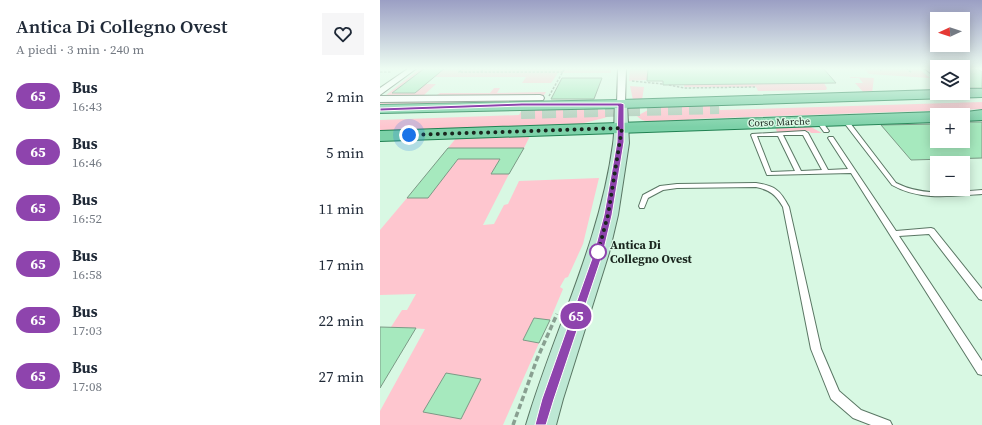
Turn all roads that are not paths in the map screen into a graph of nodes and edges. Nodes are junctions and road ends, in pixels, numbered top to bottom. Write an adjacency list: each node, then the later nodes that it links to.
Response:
1 (621, 88): 9 (street)
2 (970, 93): 3 (main road)
3 (982, 93)
4 (930, 94): 8 (main road)
5 (540, 98): 6 (street)
6 (380, 99)
7 (982, 100): 10 (main road, Corso Marche)
8 (665, 102): 9 (main road); 18 (main road)
9 (621, 105): 11 (main road); 18 (main road); 19 (main road)
10 (718, 107)
11 (380, 110)
12 (521, 112): 15 (main road)
13 (982, 115): 14 (main road)
14 (970, 116)
15 (380, 117)
16 (930, 117): 17 (main road, Corso Marche)
17 (845, 120): 18 (main road, Corso Marche); 26 (lane)
18 (622, 128): 19 (main road, Corso Marche); 31 (main road)
19 (540, 131): 21 (main road)
20 (780, 134): 24 (lane); 25 (lane); 25 (lane)
21 (380, 136)
22 (831, 138): 23 (lane)
23 (852, 171): 24 (lane); 28 (lane)
24 (826, 172): 25 (lane)
25 (799, 173)
26 (982, 192)
27 (642, 206): 32 (lane)
28 (893, 234): 29 (lane); 30 (lane)
29 (982, 296)
30 (982, 370)
31 (541, 425)
32 (886, 425)

